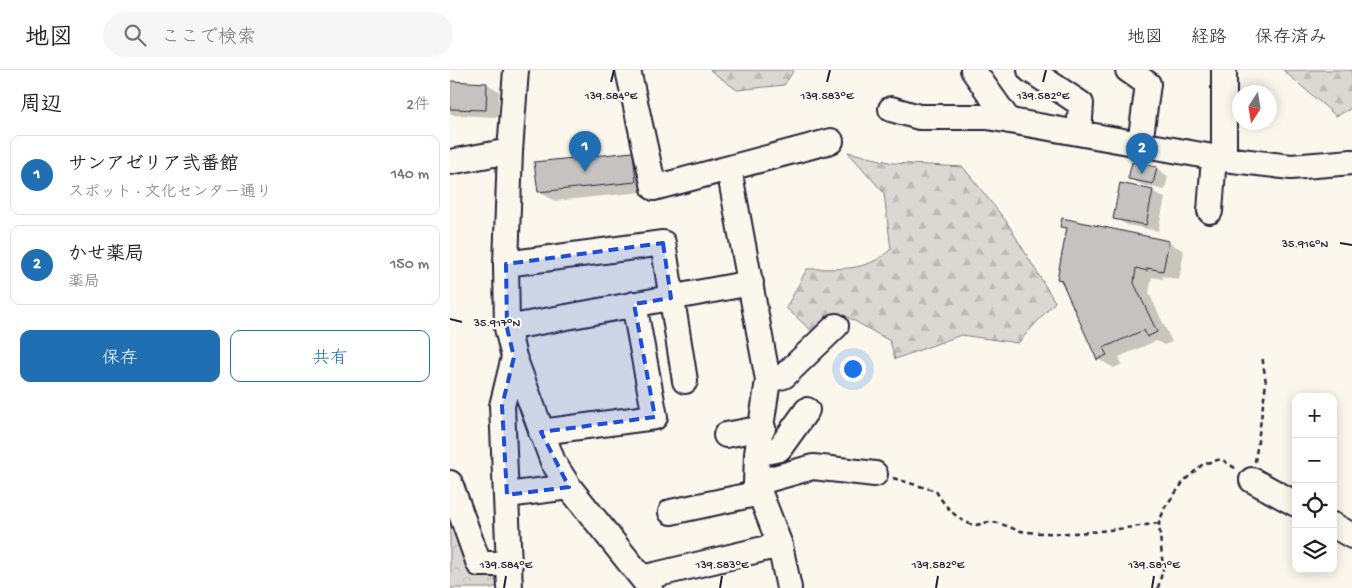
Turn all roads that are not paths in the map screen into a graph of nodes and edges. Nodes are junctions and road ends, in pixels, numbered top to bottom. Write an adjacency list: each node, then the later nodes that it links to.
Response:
1 (516, 70): 12 (street)
2 (628, 70): 16 (street)
3 (1030, 70): 9 (street)
4 (1128, 70): 11 (street)
5 (1224, 70): 13 (street)
6 (975, 71): 8 (street)
7 (891, 109): 8 (street)
8 (1009, 121): 9 (street)
9 (1079, 133): 11 (street)
10 (831, 141): 16 (street)
11 (1140, 144): 13 (street)
12 (510, 151): 14 (street); 18 (street)
13 (1219, 158): 15 (street); 17 (street)
14 (450, 162)
15 (1352, 162)
16 (729, 169): 19 (street)
17 (1210, 211)
18 (506, 264): 20 (street); 23 (street)
19 (751, 283): 20 (street); 25 (street)
20 (671, 298): 21 (street); 26 (street)
21 (634, 304): 23 (street); 29 (street)
22 (836, 326): 25 (street)
23 (507, 328): 24 (street)
24 (514, 357): 29 (street); 37 (street)
25 (768, 380): 28 (street)
26 (685, 382)
27 (807, 410): 31 (street)
28 (763, 428): 30 (street); 31 (street)
29 (541, 432): 35 (street)
30 (726, 435)
31 (757, 454): 36 (street)
32 (875, 474): 36 (street)
33 (1252, 480): 38 (street)
34 (450, 483): 43 (street)
35 (569, 487): 37 (street); 44 (street)
36 (758, 488): 39 (street); 42 (street)
37 (507, 495): 43 (street)
38 (1292, 502)
39 (671, 512)
40 (1337, 527): 41 (street)
41 (1352, 536)
42 (780, 545): 44 (street); 46 (street)
43 (510, 564): 45 (street)
44 (646, 583)
45 (510, 588)
46 (789, 588)

